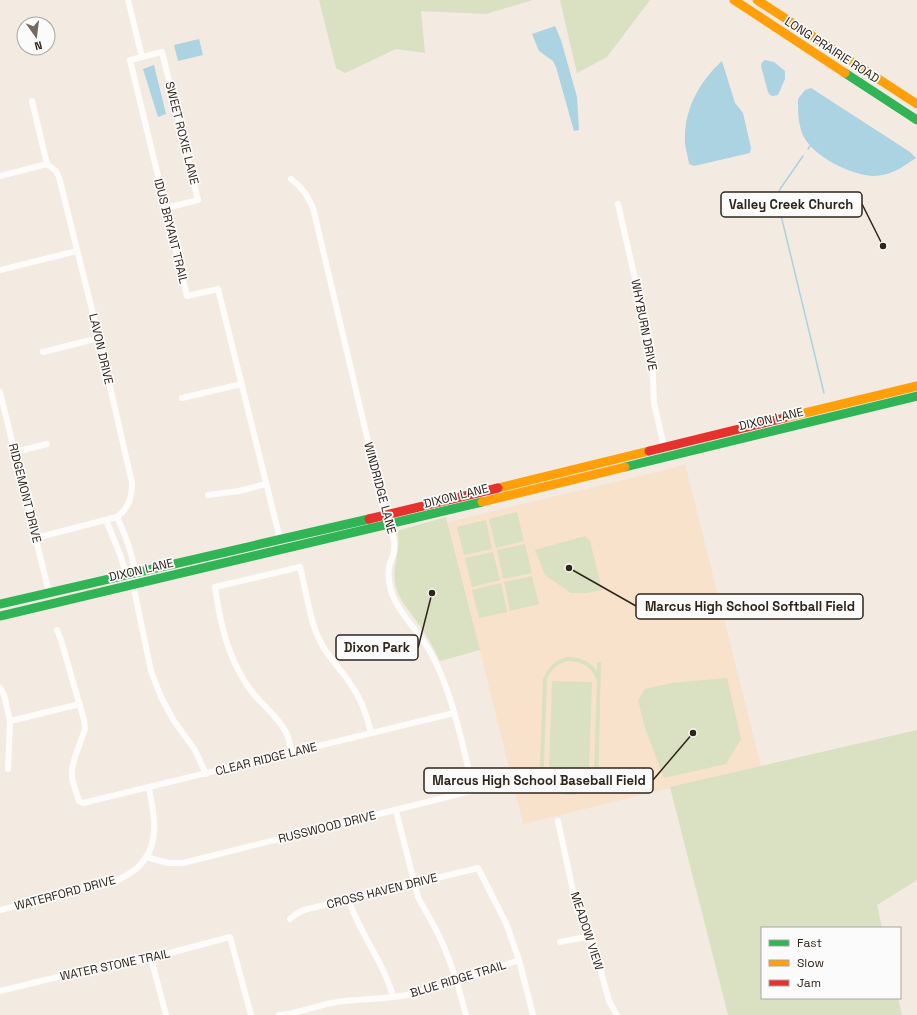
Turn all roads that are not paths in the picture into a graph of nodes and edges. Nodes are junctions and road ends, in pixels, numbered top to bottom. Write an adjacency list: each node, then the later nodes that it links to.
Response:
1 (128, 0): 6 (street)
2 (734, 0): 5 (main road, LONG PRAIRIE ROAD)
3 (757, 0): 4 (main road, LONG PRAIRIE ROAD)
4 (820, 41): 5 (main road); 8 (main road, LONG PRAIRIE ROAD)
5 (812, 52): 9 (main road, LONG PRAIRIE ROAD)
6 (142, 57): 14 (street, IDUS BRYANT TRAIL); 14 (street, SWEET ROXIE LANE)
7 (32, 101): 10 (street, LAVON DRIVE)
8 (917, 104)
9 (917, 120)
10 (47, 164): 11 (street); 15 (street, LAVON DRIVE)
11 (0, 176)
12 (291, 178): 30 (street, WINDRIDGE LANE)
13 (618, 204): 26 (street, WHYBURN DRIVE)
14 (166, 208): 19 (street, IDUS BRYANT TRAIL)
15 (77, 251): 16 (street); 17 (street, LAVON DRIVE)
16 (0, 270)
17 (99, 338): 18 (street); 31 (street, LAVON DRIVE)
18 (43, 352)
19 (242, 384): 23 (street); 28 (street, IDUS BRYANT TRAIL)
20 (917, 386): 24 (main road, DIXON LANE)
21 (0, 392): 27 (street, RIDGEMONT DRIVE)
22 (917, 396): 24 (main road, DIXON LANE)
23 (182, 398)
24 (766, 427): 26 (main road, DIXON LANE); 33 (main road, DIXON LANE)
25 (47, 444): 27 (street)
26 (664, 447): 30 (main road, DIXON LANE)
27 (15, 452): 34 (street, RIDGEMONT DRIVE)
28 (266, 484): 29 (street); 35 (street, IDUS BRYANT TRAIL)
29 (208, 495)
30 (385, 514): 33 (street, WINDRIDGE LANE); 35 (main road, DIXON LANE)
31 (117, 517): 32 (street); 36 (street)
32 (106, 520): 34 (street); 37 (street)
33 (390, 524): 38 (main road, DIXON LANE); 45 (street, WINDRIDGE LANE)
34 (36, 538): 39 (street, RIDGEMONT DRIVE)
35 (280, 539): 36 (main road, DIXON LANE)
36 (136, 573): 37 (main road, DIXON LANE); 38 (street)
37 (126, 575): 38 (street); 39 (main road, DIXON LANE)
38 (134, 584): 41 (main road, DIXON LANE); 50 (street)
39 (49, 593): 40 (main road, DIXON LANE)
40 (0, 604)
41 (0, 616)
42 (57, 630): 44 (street)
43 (0, 688): 46 (street)
44 (80, 704): 46 (street); 52 (street, CLEAR RIDGE LANE)
45 (454, 713): 47 (street, CLEAR RIDGE LANE); 53 (street, WINDRIDGE LANE)
46 (10, 721): 49 (street)
47 (371, 733): 48 (street, CLEAR RIDGE LANE); 48 (street)
48 (292, 752): 50 (street, CLEAR RIDGE LANE)
49 (8, 769)
50 (206, 774): 52 (street, CLEAR RIDGE LANE)
51 (508, 782): 53 (street, RUSSWOOD DRIVE)
52 (149, 788): 56 (street, WATERFORD DRIVE)
53 (474, 791): 54 (street, RUSSWOOD DRIVE)
54 (396, 811): 56 (street, RUSSWOOD DRIVE); 57 (street)
55 (558, 821): 61 (street, MEADOW VIEW)
56 (146, 857): 59 (street, WATERFORD DRIVE)
57 (414, 883): 58 (street, CROSS HAVEN DRIVE); 64 (street, CROSS HAVEN DRIVE); 65 (street)
58 (348, 898): 60 (street, CROSS HAVEN DRIVE); 67 (street)
59 (0, 910)
60 (290, 920)
61 (591, 936): 62 (street); 74 (street, MEADOW VIEW)
62 (560, 942)
63 (151, 958): 66 (street, WATER STONE TRAIL); 69 (street); 70 (street, WATER STONE TRAIL)
64 (519, 960): 65 (street, BLUE RIDGE TRAIL); 73 (street)
65 (457, 982): 67 (street, BLUE RIDGE TRAIL); 72 (street)
66 (0, 991)
67 (392, 997): 68 (street, BLUE RIDGE TRAIL)
68 (303, 1013): 71 (street, BLUE RIDGE TRAIL)
69 (166, 1015)
70 (251, 1015)
71 (279, 1015)
72 (466, 1015)
73 (533, 1015)
74 (617, 1015)

